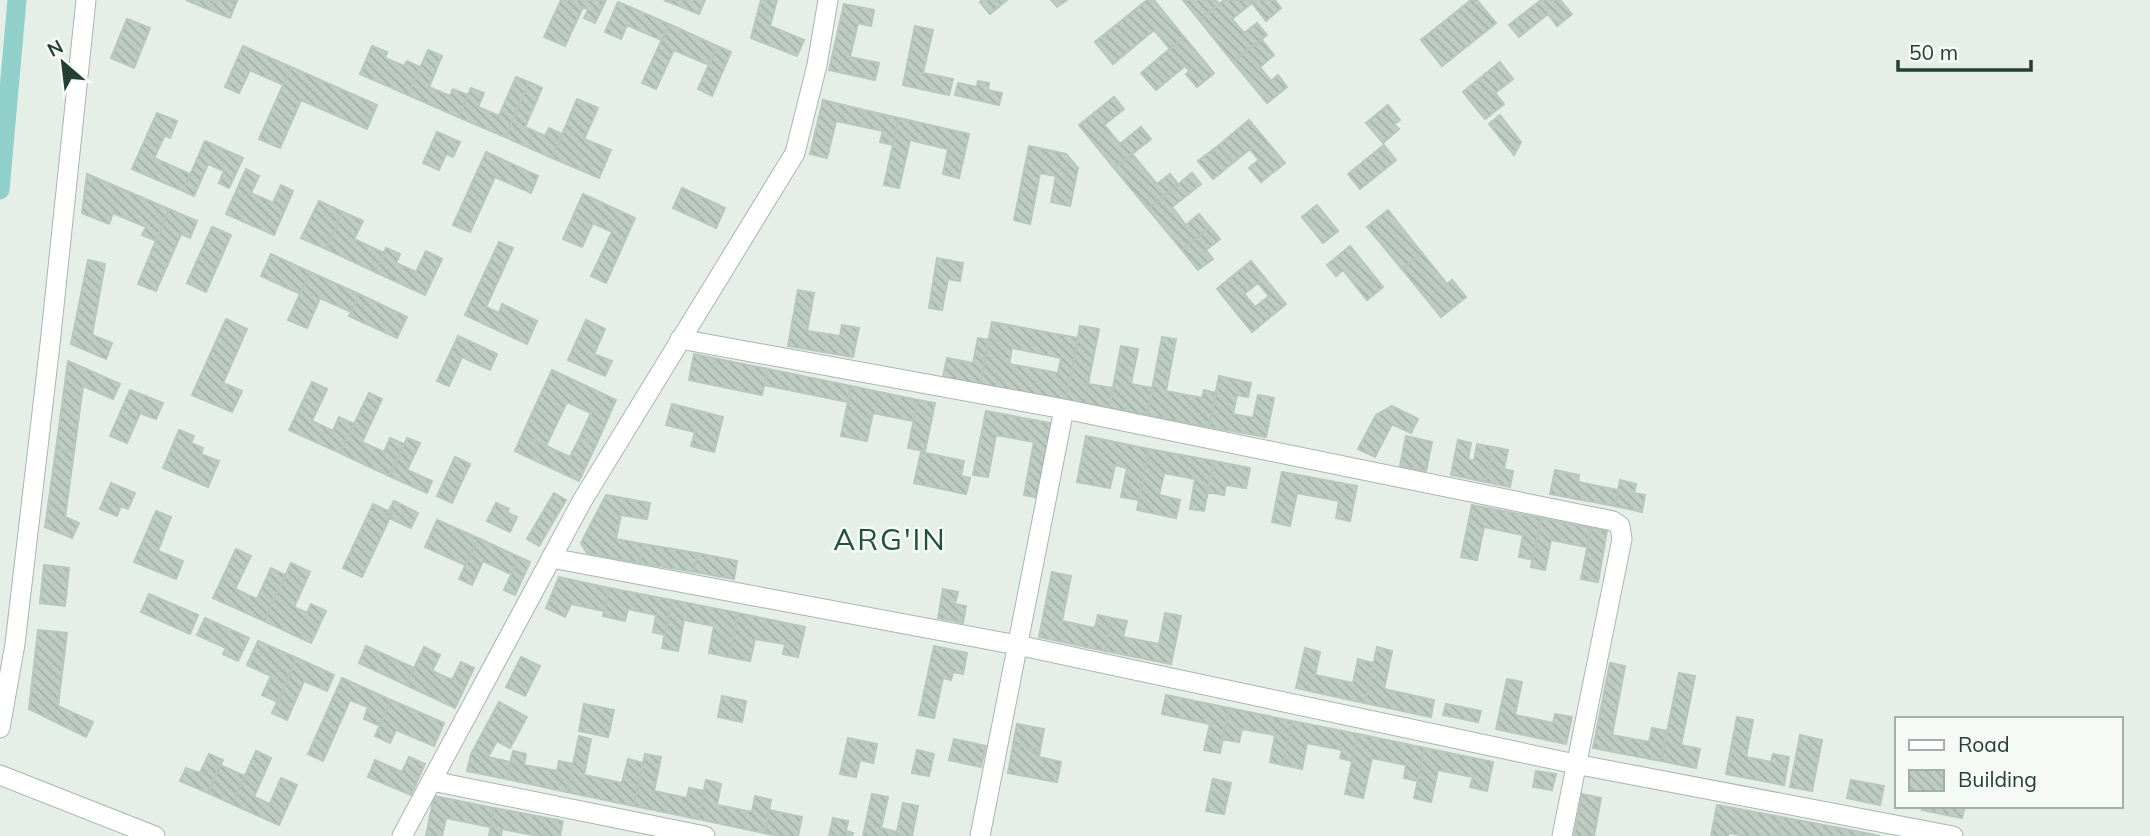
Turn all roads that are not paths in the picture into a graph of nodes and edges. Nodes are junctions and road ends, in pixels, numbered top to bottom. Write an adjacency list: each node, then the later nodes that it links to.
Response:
1 (86, 0): 7 (street)
2 (828, 0): 3 (street)
3 (680, 339): 4 (street); 5 (street)
4 (1063, 410): 6 (street); 8 (street)
5 (551, 558): 6 (street); 10 (street)
6 (1017, 645): 8 (street); 14 (street)
7 (0, 728)
8 (1575, 764): 15 (street); 16 (street)
9 (0, 775): 11 (street)
10 (432, 781): 12 (street); 13 (street)
11 (155, 836)
12 (402, 836)
13 (705, 836)
14 (979, 836)
15 (1562, 836)
16 (1953, 836)

